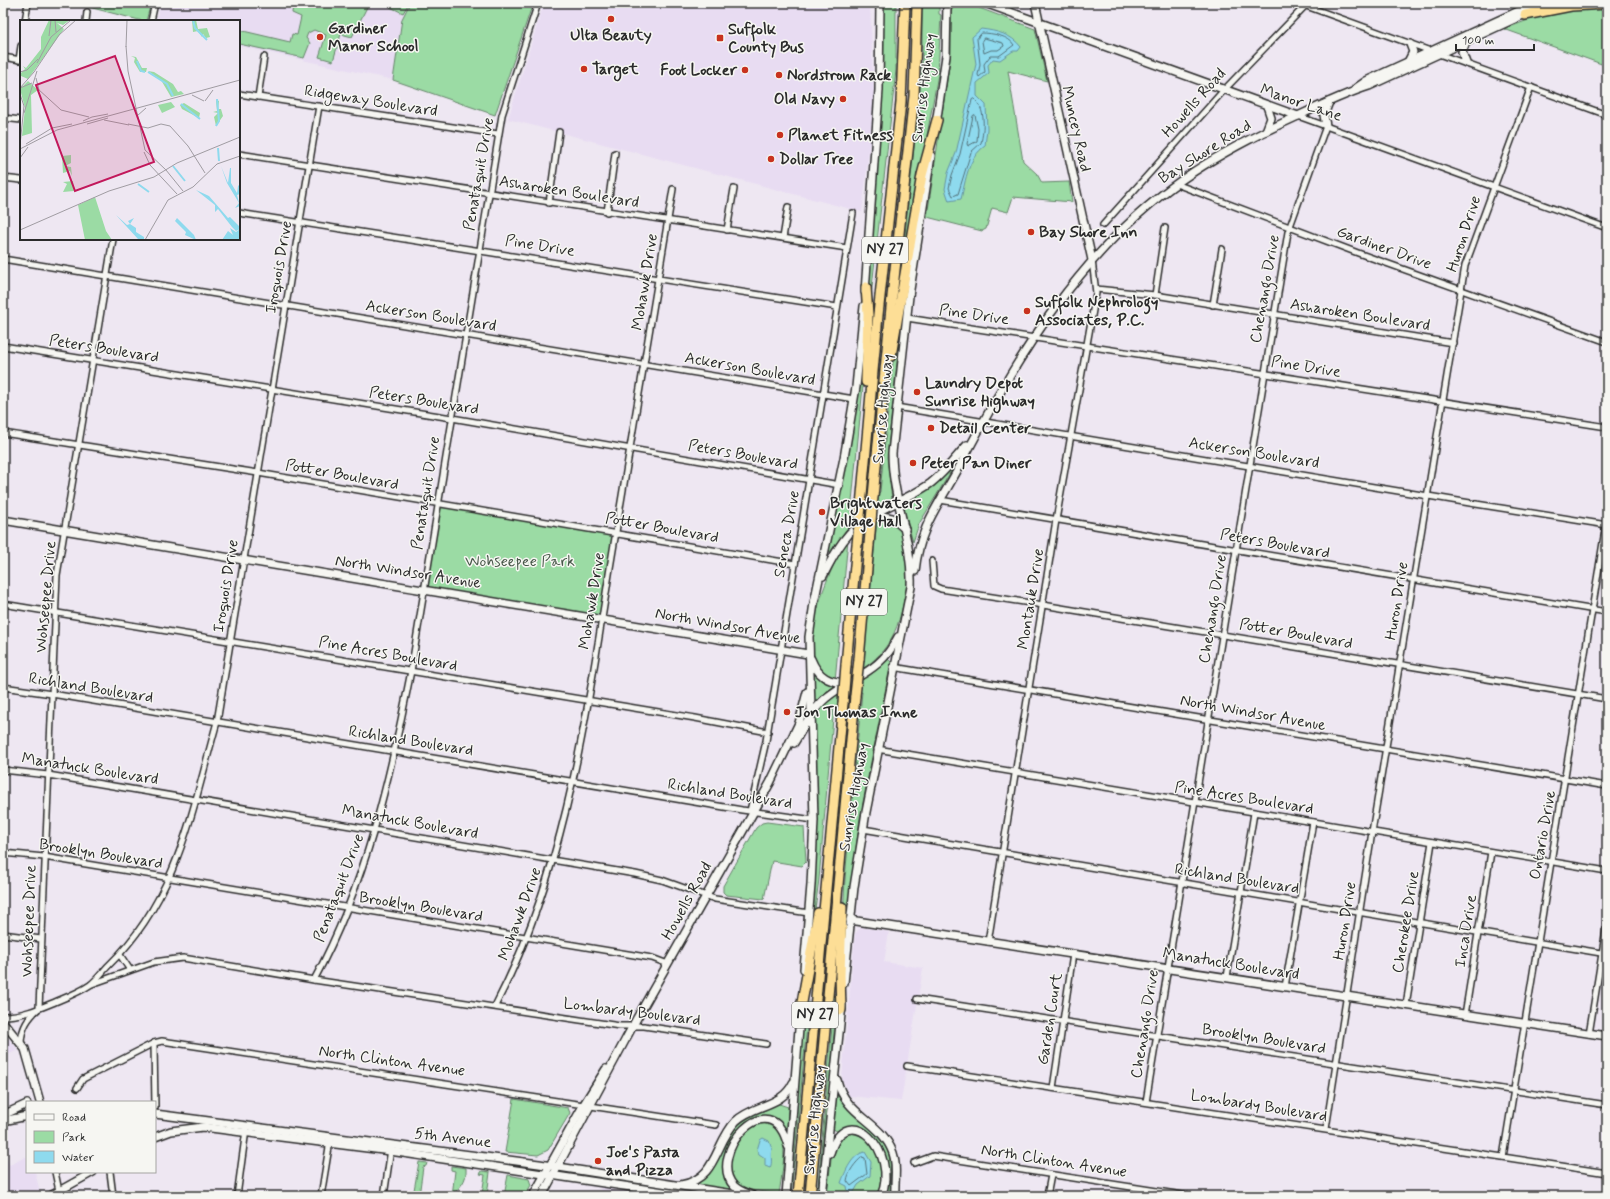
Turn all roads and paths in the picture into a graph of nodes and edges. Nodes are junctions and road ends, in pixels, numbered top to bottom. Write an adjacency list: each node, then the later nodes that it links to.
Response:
1 (28, 3): 17 (street)
2 (155, 3): 19 (street)
3 (538, 3): 46 (street, Penataquit Drive)
4 (880, 3): 78 (main road, Sunrise Highway)
5 (905, 3): 106 (highway, Sunrise Highway / NY 27)
6 (917, 3): 98 (highway, Sunrise Highway / NY 27)
7 (947, 3): 42 (main road, Sunrise Highway)
8 (985, 3): 20 (main road, Manor Lane)
9 (1035, 3): 20 (main road, Muncey Road)
10 (1298, 3): 13 (street)
11 (1536, 3): 15 (main road, Bay Shore Road)
12 (1549, 3): 15 (main road, Bay Shore Road)
13 (1307, 4): 22 (street); 31 (street, Howells Road)
14 (1607, 4): 15 (highway)
15 (1523, 11): 21 (main road, Bay Shore Road); 23 (main road, Bay Shore Road)
16 (87, 12): 18 (street)
17 (25, 20)
18 (86, 20)
19 (150, 20)
20 (1038, 22): 31 (main road, Manor Lane); 75 (main road, Muncey Road)
21 (1466, 42): 24 (main road, Bay Shore Road); 29 (main road)
22 (1410, 44): 23 (street); 28 (main road)
23 (1431, 51): 24 (street); 28 (main road, Bay Shore Road)
24 (1439, 54): 29 (street); 32 (main road, Bay Shore Road)
25 (264, 57): 34 (street)
26 (3, 58): 27 (street)
27 (20, 60)
28 (1408, 62): 32 (main road, Bay Shore Road)
29 (1466, 64): 30 (street)
30 (1531, 87): 38 (street); 53 (street, Huron Drive)
31 (1224, 90): 37 (main road, Manor Lane); 64 (street, Howells Road)
32 (1349, 92): 35 (main road, Bay Shore Road)
33 (240, 94): 34 (street, Ridgeway Boulevard)
34 (258, 97): 36 (street, Ridgeway Boulevard)
35 (1329, 102): 39 (main road, Bay Shore Road); 43 (main road)
36 (320, 106): 46 (street, Ridgeway Boulevard); 49 (street, Iroquois Drive)
37 (1267, 106): 39 (main road, Manor Lane); 44 (main road)
38 (1607, 115)
39 (1298, 116): 43 (street, Manor Lane); 44 (main road, Bay Shore Road)
40 (3, 118): 41 (street)
41 (20, 120)
42 (937, 120): 86 (main road, Sunrise Highway); 98 (highway)
43 (1326, 126): 53 (street, Manor Lane); 65 (street, Chenango Drive)
44 (1265, 131): 52 (main road, Bay Shore Road)
45 (559, 132): 57 (street)
46 (498, 134): 56 (street, Penataquit Drive)
47 (615, 153): 59 (street)
48 (240, 154): 49 (street, Asharoken Boulevard)
49 (309, 165): 56 (street, Asharoken Boulevard); 63 (street, Iroquois Drive)
50 (3, 178): 51 (street)
51 (20, 180)
52 (1176, 184): 65 (street, Gardiner Drive); 75 (main road, Bay Shore Road)
53 (1494, 188): 67 (street, Manor Lane); 80 (street, Huron Drive)
54 (673, 189): 62 (street, Mohawk Drive)
55 (734, 189): 68 (street)
56 (489, 193): 57 (street, Asharoken Boulevard); 73 (street, Penataquit Drive)
57 (549, 203): 59 (street, Asharoken Boulevard)
58 (788, 207): 69 (street)
59 (607, 212): 62 (street, Asharoken Boulevard)
60 (240, 213): 63 (street, Pine Drive)
61 (853, 213): 71 (street, Seneca Drive)
62 (668, 220): 68 (street, Asharoken Boulevard); 77 (street, Mohawk Drive)
63 (300, 222): 73 (street, Pine Drive); 83 (street, Iroquois Drive)
64 (1103, 225)
65 (1290, 227): 80 (street, Gardiner Drive); 85 (street, Chenango Drive)
66 (1165, 228): 81 (street)
67 (1607, 228)
68 (727, 230): 69 (street, Asharoken Boulevard)
69 (783, 238): 71 (street, Asharoken Boulevard)
70 (113, 240): 76 (street, Wohseepee Drive)
71 (847, 248): 84 (street, Seneca Drive)
72 (1222, 249): 82 (street)
73 (479, 250): 77 (street, Pine Drive); 87 (street, Penataquit Drive)
74 (3, 259): 76 (street, Ackerson Boulevard)
75 (1092, 260): 79 (street, Montauk Drive); 88 (main road)
76 (106, 276): 83 (street, Ackerson Boulevard); 93 (street, Wohseepee Drive)
77 (659, 278): 84 (street, Pine Drive); 94 (street, Mohawk Drive)
78 (866, 287): 99 (main road, Sunrise Highway); 106 (highway)
79 (1096, 288): 81 (street, Asharoken Boulevard); 92 (street, Montauk Drive)
80 (1461, 290): 89 (street, Gardiner Drive); 90 (street, Huron Drive)
81 (1154, 295): 82 (street, Asharoken Boulevard)
82 (1213, 305): 85 (street, Asharoken Boulevard)
83 (286, 306): 87 (street, Ackerson Boulevard); 96 (street, Iroquois Drive)
84 (837, 307): 97 (street, Seneca Drive)
85 (1274, 315): 90 (street, Asharoken Boulevard); 95 (street, Chenango Drive)
86 (907, 318): 88 (street, Pine Drive); 101 (main road, Sunrise Highway)
87 (466, 334): 94 (street, Ackerson Boulevard); 102 (street, Penataquit Drive)
88 (1034, 338): 92 (street, Pine Drive); 103 (main road)
89 (1607, 342)
90 (1453, 343): 100 (street, Huron Drive)
91 (3, 346): 93 (street, Peters Boulevard)
92 (1087, 346): 95 (street, Pine Drive); 107 (street, Montauk Drive)
93 (93, 361): 96 (street, Peters Boulevard); 109 (street, Wohseepee Drive)
94 (644, 364): 97 (street, Ackerson Boulevard); 110 (street, Mohawk Drive)
95 (1264, 374): 100 (street, Pine Drive); 111 (street, Chenango Drive)
96 (272, 389): 102 (street, Peters Boulevard); 112 (street, Iroquois Drive)
97 (822, 394): 99 (street, Ackerson Boulevard); 113 (street, Seneca Drive)
98 (882, 398): 186 (highway, Sunrise Highway / NY 27, bridge)
99 (854, 399): 114 (main road, Sunrise Highway)
100 (1444, 402): 104 (street, Pine Drive); 115 (street, Huron Drive)
101 (896, 407): 103 (street, Ackerson Boulevard); 117 (main road, Sunrise Highway)
102 (452, 418): 110 (street, Peters Boulevard); 118 (street, Penataquit Drive)
103 (983, 422): 107 (street, Ackerson Boulevard); 108 (main road)
104 (1607, 427)
105 (3, 433): 109 (street, Potter Boulevard)
106 (867, 436): 180 (highway, Sunrise Highway / NY 27, bridge)
107 (1071, 436): 111 (street, Ackerson Boulevard); 122 (street, Montauk Drive)
108 (972, 441): 116 (main road); 117 (main road)
109 (79, 445): 112 (street, Potter Boulevard); 125 (street, Wohseepee Drive)
110 (630, 449): 113 (street, Peters Boulevard); 126 (street, Mohawk Drive)
111 (1249, 465): 115 (street, Ackerson Boulevard); 127 (street, Chenango Drive)
112 (258, 473): 118 (street, Potter Boulevard); 128 (street, Iroquois Drive)
113 (809, 479): 114 (street, Peters Boulevard); 130 (street, Seneca Drive)
114 (840, 485): 134 (main road, Sunrise Highway)
115 (1428, 496): 123 (street, Ackerson Boulevard); 131 (street, Huron Drive)
116 (940, 500): 122 (street, Peters Boulevard); 132 (main road)
117 (899, 502): 119 (main road); 124 (main road, Sunrise Highway)
118 (438, 504): 126 (street, Potter Boulevard); 133 (street, Penataquit Drive)
119 (872, 514): 124 (main road); 134 (main road)
120 (1607, 518): 123 (street, Ontario Drive)
121 (3, 520): 125 (main road, North Windsor Avenue)
122 (1056, 520): 127 (street, Peters Boulevard); 136 (street, Montauk Drive)
123 (1606, 524): 137 (street, Ontario Drive)
124 (905, 529): 132 (main road, Sunrise Highway)
125 (65, 530): 128 (main road, North Windsor Avenue); 138 (street, Wohseepee Drive)
126 (616, 534): 130 (street, Potter Boulevard); 140 (street, Mohawk Drive)
127 (1236, 550): 131 (street, Peters Boulevard); 142 (street, Chenango Drive)
128 (244, 559): 133 (main road, North Windsor Avenue); 143 (street, Iroquois Drive)
129 (932, 561): 136 (street, Potter Boulevard)
130 (795, 564): 144 (street, Seneca Drive)
131 (1414, 580): 137 (street, Peters Boulevard); 146 (street, Huron Drive)
132 (911, 587): 141 (main road, Sunrise Highway)
133 (424, 589): 140 (main road, North Windsor Avenue); 148 (street, Penataquit Drive)
134 (817, 591): 145 (main road, Sunrise Highway)
135 (3, 604): 138 (street, Pine Acres Boulevard)
136 (1043, 605): 142 (street, Potter Boulevard); 152 (street, Montauk Drive)
137 (1593, 610): 139 (street, Peters Boulevard); 154 (street, Ontario Drive)
138 (54, 612): 143 (street, Pine Acres Boulevard); 153 (street, Wohseepee Drive)
139 (1607, 612)
140 (602, 619): 144 (main road, North Windsor Avenue); 156 (street, Mohawk Drive)
141 (903, 626): 147 (main road, Sunrise Highway); 150 (main road, Howells Road)
142 (1221, 635): 146 (street, Potter Boulevard); 158 (street, Chenango Drive)
143 (231, 641): 148 (street, Pine Acres Boulevard); 159 (street, Iroquois Drive)
144 (780, 649): 145 (main road, North Windsor Avenue); 160 (street, Seneca Drive)
145 (808, 654): 149 (main road, Sunrise Highway); 150 (main road)
146 (1400, 665): 154 (street, Potter Boulevard); 162 (street, Huron Drive)
147 (893, 667): 152 (street, North Windsor Avenue); 161 (main road, Sunrise Highway)
148 (411, 671): 156 (street, Pine Acres Boulevard); 163 (street, Penataquit Drive)
149 (809, 672): 157 (main road, Sunrise Highway); 169 (main road, Howells Road)
150 (852, 681): 157 (main road, Howells Road)
151 (3, 687): 153 (street, Richland Boulevard)
152 (1030, 689): 158 (street, North Windsor Avenue); 165 (street, Montauk Drive)
153 (52, 694): 159 (street, Richland Boulevard); 166 (street, Wohseepee Drive)
154 (1579, 695): 155 (street, Potter Boulevard); 167 (street, Ontario Drive)
155 (1607, 699)
156 (588, 701): 160 (street, Pine Acres Boulevard); 168 (street, Mohawk Drive)
157 (812, 716): 169 (main road, Howells Road); 175 (main road, Sunrise Highway)
158 (1208, 720): 162 (street, North Windsor Avenue); 172 (street, Chenango Drive)
159 (217, 722): 163 (street, Richland Boulevard); 171 (street, Iroquois Drive)
160 (768, 732): 173 (street, Seneca Drive)
161 (877, 749): 165 (street, Pine Acres Boulevard); 177 (main road, Sunrise Highway)
162 (1386, 750): 167 (street, North Windsor Avenue); 179 (street, Huron Drive)
163 (395, 751): 168 (street, Richland Boulevard); 178 (street, Penataquit Drive)
164 (3, 770): 166 (street, Manatuck Boulevard)
165 (1015, 772): 172 (street, Pine Acres Boulevard); 182 (street, Montauk Drive)
166 (48, 775): 171 (street, Manatuck Boulevard); 185 (street, Wohseepee Drive)
167 (1566, 779): 170 (street, North Windsor Avenue); 188 (street, Ontario Drive)
168 (573, 781): 173 (street, Richland Boulevard); 187 (street, Mohawk Drive)
169 (770, 783): 173 (main road, Howells Road)
170 (1607, 786)
171 (196, 800): 178 (street, Manatuck Boulevard); 190 (street, Iroquois Drive)
172 (1194, 802): 174 (street, Pine Acres Boulevard); 191 (street, Chenango Drive)
173 (752, 811): 175 (street, Richland Boulevard); 193 (main road, Howells Road)
174 (1254, 813): 176 (street, Pine Acres Boulevard); 192 (street)
175 (814, 820): 197 (main road, Sunrise Highway)
176 (1313, 822): 179 (street, Pine Acres Boulevard); 194 (street)
177 (863, 829): 182 (street, Richland Boulevard); 198 (main road, Sunrise Highway)
178 (375, 830): 187 (street, Manatuck Boulevard); 195 (street, Penataquit Drive)
179 (1372, 832): 181 (street, Pine Acres Boulevard); 196 (street, Huron Drive)
180 (831, 835): 222 (highway); 287 (highway, Sunrise Highway / NY 27)
181 (1432, 842): 183 (street, Pine Acres Boulevard); 199 (street, Cherokee Drive)
182 (1002, 852): 191 (street, Richland Boulevard); 205 (street, Montauk Drive)
183 (1491, 852): 188 (street, Pine Acres Boulevard); 201 (street, Inca Drive)
184 (3, 853): 185 (street, Brooklyn Boulevard)
185 (44, 857): 190 (street, Brooklyn Boulevard); 204 (street, Wohseepee Drive)
186 (841, 857): 223 (highway); 288 (highway, Sunrise Highway / NY 27)
187 (553, 860): 193 (street, Manatuck Boulevard); 203 (street, Mohawk Drive)
188 (1552, 862): 189 (street, Pine Acres Boulevard); 206 (street, Ontario Drive)
189 (1607, 871)
190 (170, 878): 195 (street, Brooklyn Boulevard); 209 (street, Iroquois Drive)
191 (1181, 882): 192 (street, Richland Boulevard); 211 (street, Chenango Drive)
192 (1241, 892): 194 (street, Richland Boulevard); 213 (street)
193 (707, 896): 197 (street, Manatuck Boulevard); 210 (main road, Howells Road)
194 (1300, 902): 196 (street, Richland Boulevard); 216 (street)
195 (347, 908): 203 (street, Brooklyn Boulevard); 214 (street, Penataquit Drive)
196 (1359, 912): 199 (street, Richland Boulevard); 217 (street, Huron Drive)
197 (809, 913): 222 (main road, Sunrise Highway)
198 (850, 920): 205 (main road, Manatuck Boulevard); 223 (main road, Sunrise Highway)
199 (1420, 922): 201 (street, Richland Boulevard); 219 (street, Cherokee Drive)
200 (1607, 922): 207 (street)
201 (1479, 932): 206 (street, Richland Boulevard); 224 (street, Inca Drive)
202 (3, 934): 204 (street)
203 (527, 937): 210 (street, Brooklyn Boulevard); 220 (street, Mohawk Drive)
204 (41, 939): 221 (street, Wohseepee Drive)
205 (988, 942): 208 (main road, Manatuck Boulevard)
206 (1538, 942): 207 (street, Richland Boulevard); 228 (street, Ontario Drive)
207 (1604, 953): 230 (street)
208 (1073, 954): 211 (main road, Manatuck Boulevard); 226 (street, Garden Court)
209 (120, 955): 212 (street); 215 (street, Iroquois Drive)
210 (668, 964): 229 (main road, Howells Road)
211 (1167, 968): 213 (main road, Manatuck Boulevard); 231 (street, Chenango Drive)
212 (130, 970): 214 (street, Lombardy Boulevard); 215 (street, Lombardy Boulevard)
213 (1227, 977): 216 (main road, Manatuck Boulevard)
214 (314, 980): 220 (street, Lombardy Boulevard)
215 (91, 984): 221 (street, Iroquois Drive)
216 (1285, 987): 217 (main road, Manatuck Boulevard)
217 (1346, 996): 219 (main road, Manatuck Boulevard); 236 (street, Huron Drive)
218 (917, 999): 226 (street, Brooklyn Boulevard)
219 (1406, 1005): 224 (main road, Manatuck Boulevard)
220 (494, 1006): 229 (street, Lombardy Boulevard)
221 (39, 1008): 225 (street, Iroquois Drive); 233 (street, Iroquois Drive)
222 (801, 1008): 239 (main road, Sunrise Highway)
223 (841, 1010): 238 (main road, Sunrise Highway)
224 (1464, 1015): 228 (main road, Manatuck Boulevard)
225 (3, 1016)
226 (1063, 1021): 231 (street, Brooklyn Boulevard); 241 (street, Garden Court)
227 (3, 1022): 233 (main road)
228 (1525, 1024): 230 (main road, Manatuck Boulevard); 243 (street, Ontario Drive)
229 (633, 1026): 235 (street, Lombardy Boulevard); 249 (main road, Howells Road)
230 (1588, 1034): 232 (main road, Manatuck Boulevard)
231 (1156, 1036): 236 (street, Brooklyn Boulevard); 247 (street, Chenango Drive)
232 (1607, 1036)
233 (21, 1042): 242 (main road)
234 (154, 1043): 240 (street, North Clinton Avenue); 246 (street); 249 (street, North Clinton Avenue)
235 (766, 1044)
236 (1336, 1062): 243 (street, Brooklyn Boulevard); 257 (street, Huron Drive)
237 (908, 1066): 241 (street, Lombardy Boulevard)
238 (836, 1073): 265 (main road, Sunrise Highway); 291 (main road)
239 (794, 1081): 261 (main road, Sunrise Highway); 273 (main road)
240 (77, 1088)
241 (1053, 1088): 247 (street, Lombardy Boulevard)
242 (36, 1089): 244 (main road); 245 (main road)
243 (1514, 1091): 250 (street, Brooklyn Boulevard); 262 (street, Ontario Drive)
244 (32, 1101)
245 (40, 1101)
246 (155, 1101)
247 (1146, 1102): 257 (street, Lombardy Boulevard)
248 (26, 1104): 252 (main road)
249 (587, 1105): 255 (street, North Clinton Avenue); 264 (main road, Howells Road)
250 (1607, 1105)
251 (156, 1114): 256 (main road, 5th Avenue)
252 (3, 1116)
253 (26, 1116): 254 (main road)
254 (3, 1121)
255 (716, 1125)
256 (247, 1129): 258 (main road, 5th Avenue); 259 (main road, 5th Avenue); 278 (street)
257 (1326, 1130): 262 (street, Lombardy Boulevard)
258 (156, 1137)
259 (330, 1140): 260 (main road, 5th Avenue); 279 (street)
260 (391, 1148): 264 (main road, 5th Avenue); 270 (main road, 5th Avenue); 280 (street)
261 (790, 1152): 285 (main road); 286 (main road, Sunrise Highway)
262 (1503, 1157): 269 (street, Lombardy Boulevard)
263 (914, 1163): 271 (street, North Clinton Avenue)
264 (554, 1166): 270 (main road, Howells Road); 272 (main road, Howells Road); 273 (main road, 5th Avenue)
265 (825, 1167): 289 (main road, Sunrise Highway); 290 (main road)
266 (55, 1173): 274 (street)
267 (91, 1173): 274 (main road)
268 (110, 1173): 277 (street)
269 (1607, 1173)
270 (545, 1174): 272 (main road, 5th Avenue); 281 (main road, Howells Road)
271 (1051, 1175): 275 (street, North Clinton Avenue); 292 (street)
272 (553, 1176): 282 (main road, Howells Road); 283 (main road, 5th Avenue)
273 (677, 1186): 284 (main road, 5th Avenue)
274 (59, 1191): 276 (main road)
275 (1168, 1194): 293 (street, North Clinton Avenue)
276 (50, 1196)
277 (113, 1196)
278 (237, 1196)
279 (321, 1196)
280 (384, 1196)
281 (533, 1196)
282 (542, 1196)
283 (692, 1196)
284 (746, 1196)
285 (753, 1196)
286 (786, 1196)
287 (798, 1196)
288 (810, 1196)
289 (822, 1196)
290 (880, 1196)
291 (895, 1196)
292 (1047, 1196)
293 (1190, 1196)

